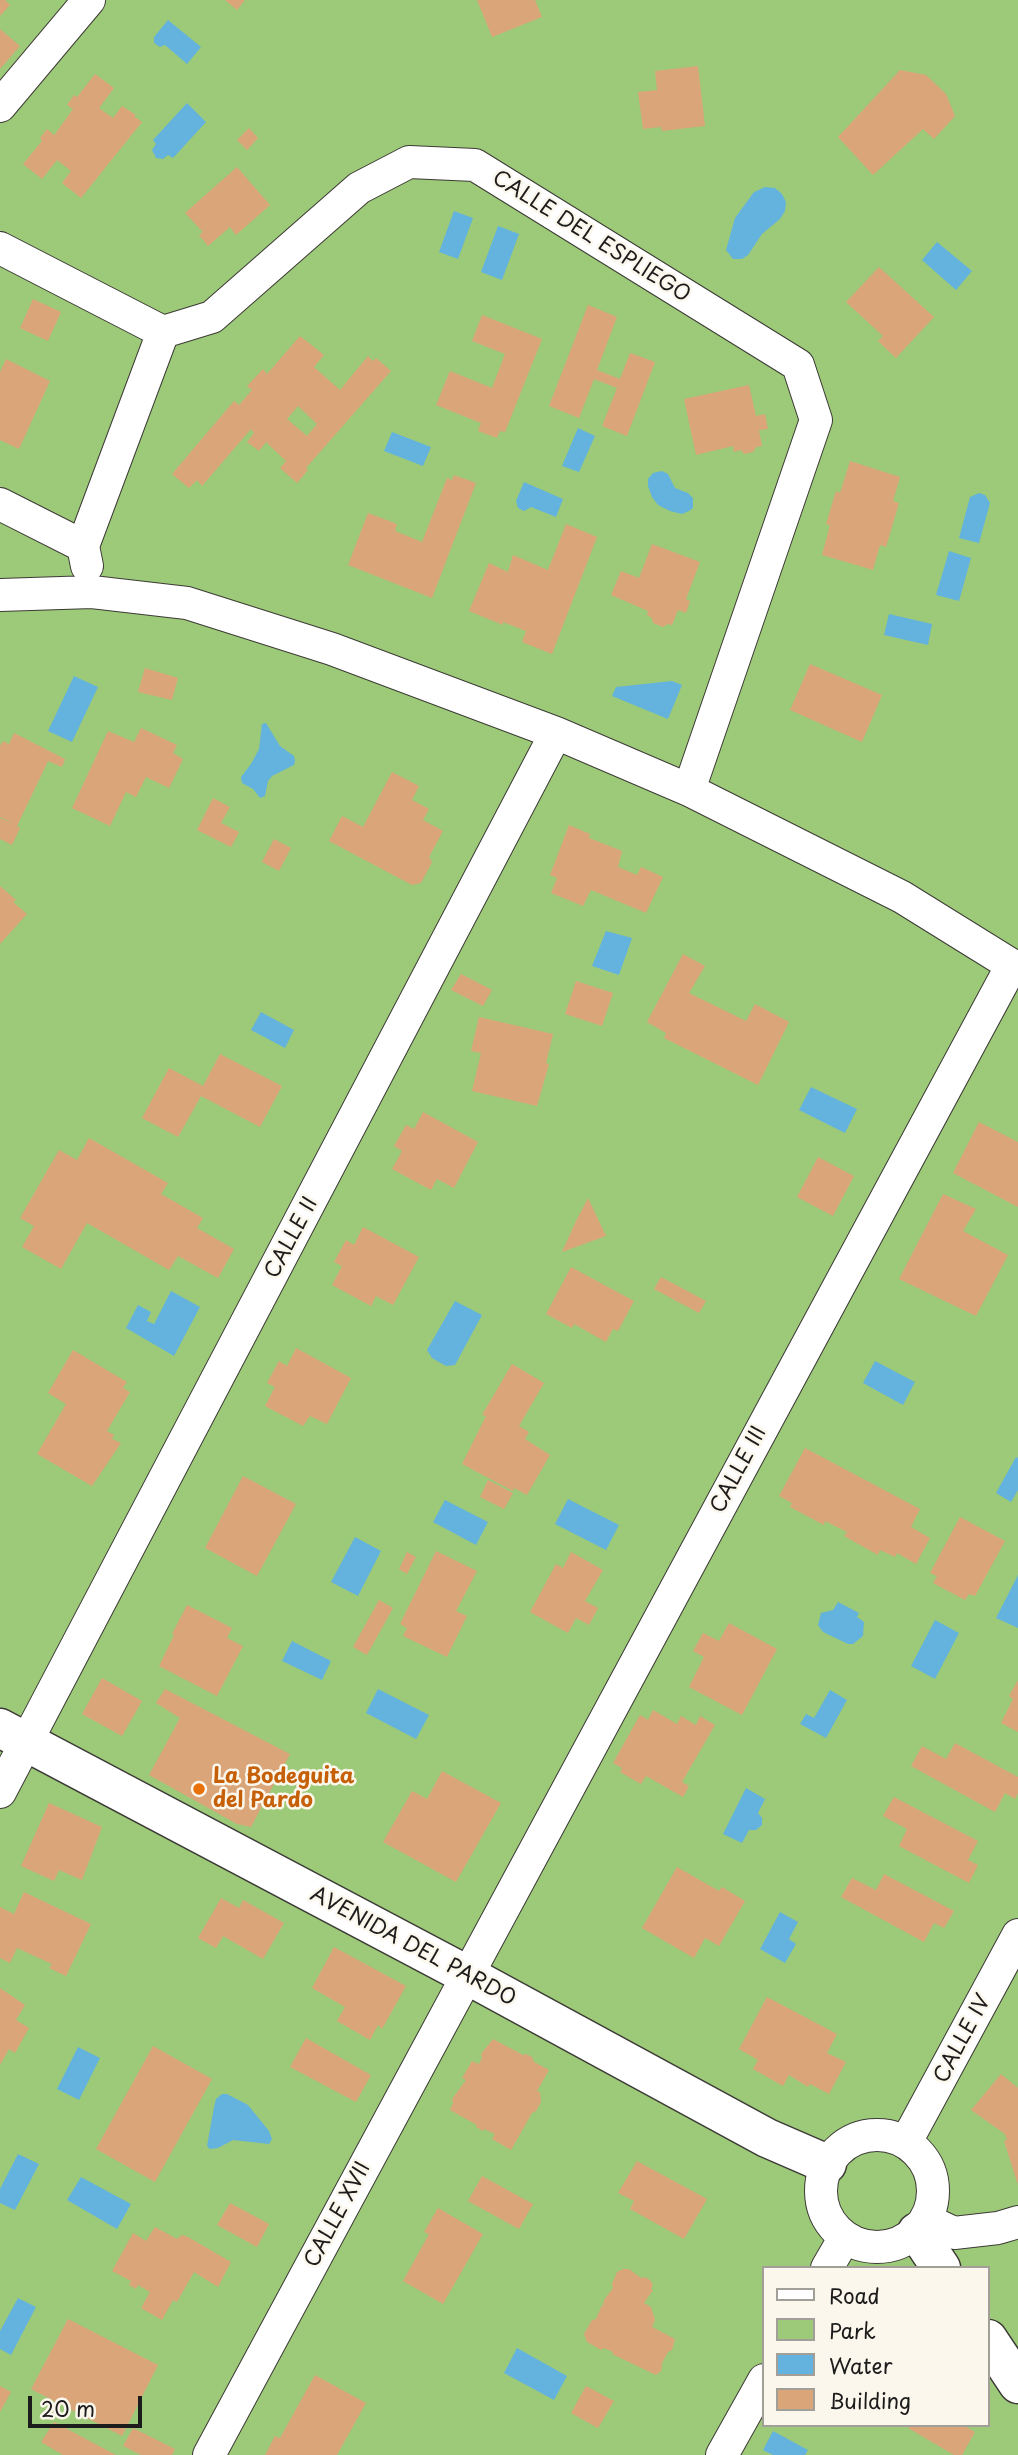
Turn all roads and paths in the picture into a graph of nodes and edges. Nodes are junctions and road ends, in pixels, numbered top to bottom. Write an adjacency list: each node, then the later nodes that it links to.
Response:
1 (89, 0): 2 (street)
2 (0, 106)
3 (0, 248): 4 (street)
4 (163, 332): 6 (street); 10 (street, CALLE DEL ESPLIEGO)
5 (0, 504): 6 (street)
6 (83, 546): 7 (street)
7 (92, 592): 8 (street); 9 (street)
8 (0, 595)
9 (556, 733): 10 (street); 12 (street, CALLE II)
10 (689, 790): 11 (street)
11 (1015, 967): 15 (street, CALLE III)
12 (13, 1735): 13 (street, CALLE II); 15 (street, AVENIDA DEL PARDO)
13 (0, 1792)
14 (1018, 1935): 16 (street, CALLE IV)
15 (467, 1975): 17 (street, AVENIDA DEL PARDO); 26 (street, CALLE XVII)
16 (906, 2142): 17 (street); 19 (street)
17 (828, 2164): 20 (street)
18 (1018, 2222): 19 (street)
19 (921, 2226): 20 (street); 22 (street)
20 (845, 2237): 21 (street)
21 (828, 2266)
22 (940, 2266)
23 (990, 2342): 25 (street)
24 (762, 2383): 27 (street)
25 (1018, 2384)
26 (209, 2455)
27 (722, 2455)

